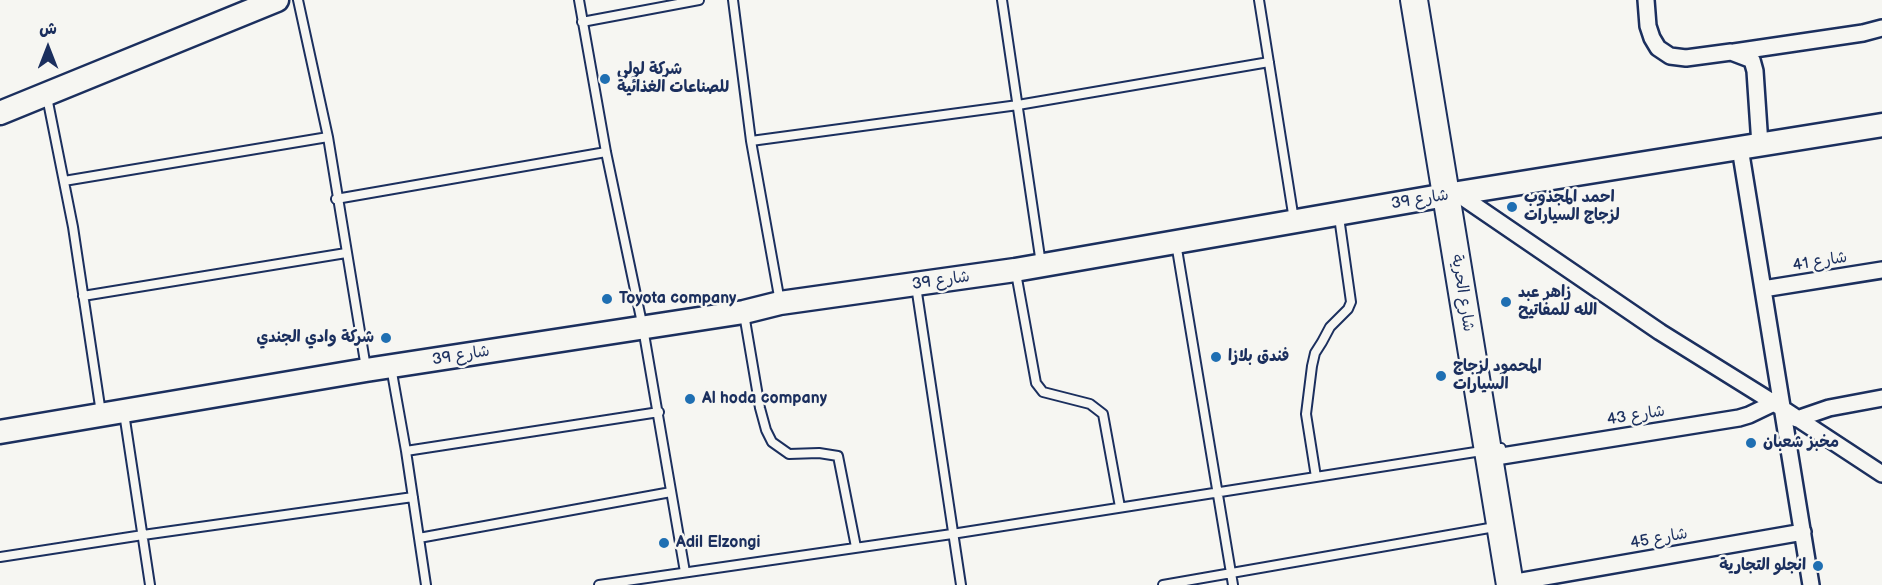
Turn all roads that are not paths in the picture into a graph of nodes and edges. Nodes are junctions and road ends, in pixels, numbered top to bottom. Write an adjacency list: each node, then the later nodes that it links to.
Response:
1 (277, 0): 15 (street)
2 (298, 0): 19 (lane)
3 (579, 0): 11 (lane)
4 (699, 0): 11 (lane)
5 (733, 0): 20 (lane)
6 (1002, 0): 16 (lane)
7 (1259, 0): 14 (lane)
8 (1414, 0): 24 (main road, شارع الحرية)
9 (1430, 0): 24 (main road, شارع الحرية)
10 (1646, 0): 13 (street)
11 (582, 22): 22 (lane)
12 (1882, 28): 13 (street)
13 (1731, 52): 21 (street)
14 (1269, 62): 16 (lane); 27 (lane)
15 (47, 94): 17 (street); 23 (lane)
16 (1018, 105): 20 (lane); 30 (lane)
17 (0, 113)
18 (1882, 125): 21 (street, شارع 39)
19 (328, 137): 23 (lane); 25 (lane)
20 (751, 141): 36 (lane)
21 (1750, 147): 24 (street, شارع 39); 34 (street)
22 (606, 152): 25 (lane); 38 (lane)
23 (64, 181): 35 (lane)
24 (1452, 195): 26 (street, شارع 39); 42 (street); 48 (main road, شارع الحرية)
25 (336, 199): 29 (lane)
26 (1339, 213): 27 (street, شارع 39); 50 (lane)
27 (1294, 222): 28 (street, شارع 39)
28 (1176, 241): 30 (street, شارع 39); 52 (lane)
29 (346, 253): 35 (lane); 40 (lane)
30 (1041, 266): 31 (street, شارع 39)
31 (1015, 270): 33 (street, شارع 39); 54 (lane)
32 (1882, 270): 34 (street, شارع 41)
33 (915, 284): 36 (street, شارع 39); 57 (lane)
34 (1763, 289): 42 (street)
35 (83, 296): 44 (lane)
36 (780, 303): 37 (street, شارع 39)
37 (744, 312): 38 (street, شارع 39); 60 (lane)
38 (643, 328): 39 (street, شارع 39); 43 (lane)
39 (391, 367): 40 (street, شارع 39); 47 (lane)
40 (366, 370): 44 (street, شارع 39)
41 (1882, 398): 45 (street)
42 (1779, 406): 45 (street); 48 (street, شارع 43); 56 (street)
43 (659, 412): 47 (lane); 51 (lane)
44 (112, 413): 46 (street, شارع 39); 58 (lane)
45 (1797, 419): 49 (street)
46 (0, 432)
47 (406, 450): 53 (lane)
48 (1497, 452): 50 (lane); 55 (main road, شارع الحرية); 64 (main road, شارع الحرية)
49 (1882, 474)
50 (1316, 477): 52 (lane)
51 (671, 492): 59 (lane); 62 (lane)
52 (1218, 493): 54 (lane); 63 (lane)
53 (413, 497): 58 (lane); 59 (lane)
54 (1120, 507): 57 (lane)
55 (1500, 526): 63 (lane); 64 (main road, شارع الحرية)
56 (1803, 532): 64 (street, شارع 45); 71 (street)
57 (952, 534): 60 (lane); 68 (lane)
58 (143, 535): 61 (lane); 65 (lane)
59 (419, 538): 66 (lane)
60 (856, 547): 62 (lane)
61 (0, 557)
62 (685, 572): 67 (lane)
63 (1231, 574): 69 (lane); 70 (lane)
64 (1518, 584)
65 (150, 585)
66 (426, 585)
67 (599, 585)
68 (960, 585)
69 (1162, 585)
70 (1233, 585)
71 (1811, 585)

